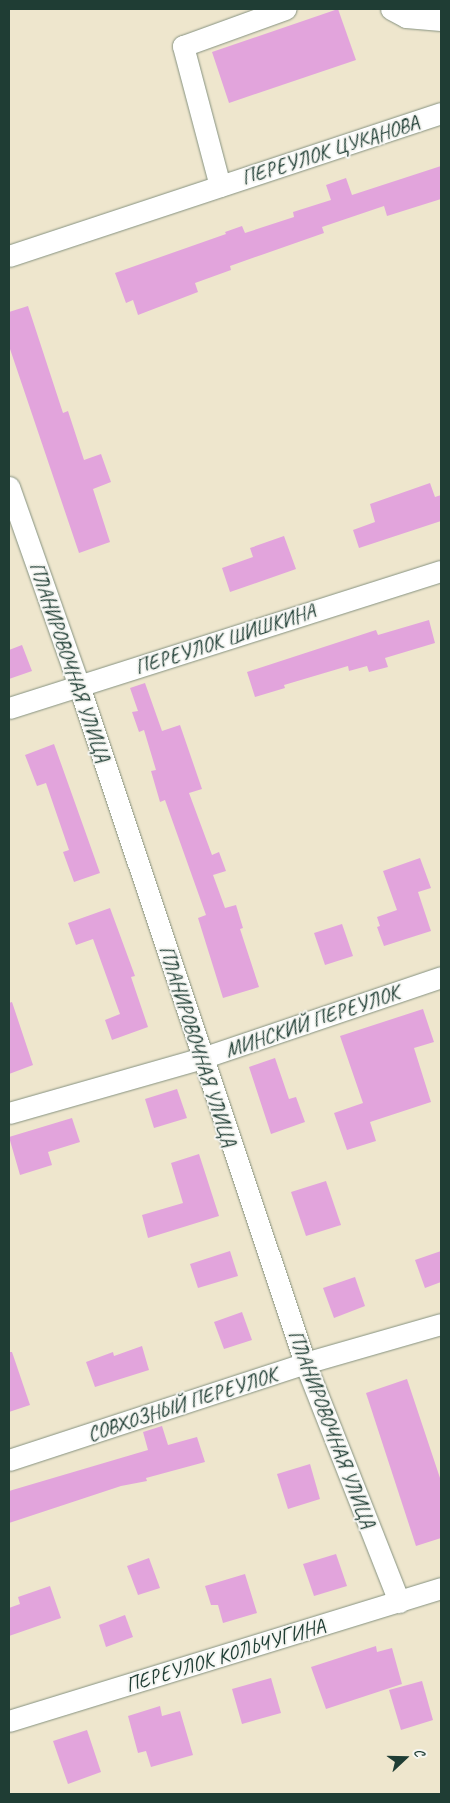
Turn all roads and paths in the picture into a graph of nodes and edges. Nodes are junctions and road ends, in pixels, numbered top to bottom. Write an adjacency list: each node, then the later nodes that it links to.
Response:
1 (285, 9): 5 (street, ПЕРЕУЛОК ЦУКАНОВА)
2 (391, 9): 3 (street)
3 (441, 20)
4 (441, 113): 5 (street, ПЕРЕУЛОК ЦУКАНОВА)
5 (220, 186): 6 (street, ПЕРЕУЛОК ЦУКАНОВА)
6 (9, 256)
7 (9, 487): 9 (street, ПЛАНИРОВОЧНАЯ УЛИЦА)
8 (441, 571): 9 (street, ПЕРЕУЛОК ШИШКИНА)
9 (79, 686): 10 (street, ПЕРЕУЛОК ШИШКИНА); 12 (street, ПЛАНИРОВОЧНАЯ УЛИЦА)
10 (9, 708)
11 (441, 977): 12 (street, МИНСКИЙ ПЕРЕУЛОК)
12 (202, 1058): 13 (street, МИНСКИЙ ПЕРЕУЛОК); 15 (street, ПЛАНИРОВОЧНАЯ УЛИЦА)
13 (9, 1113)
14 (441, 1324): 15 (street, СОВХОЗНЫЙ ПЕРЕУЛОК)
15 (305, 1363): 16 (street, СОВХОЗНЫЙ ПЕРЕУЛОК); 18 (street, ПЛАНИРОВОЧНАЯ УЛИЦА)
16 (9, 1460)
17 (441, 1588): 18 (street, ПЕРЕУЛОК КОЛЬЧУГИНА)
18 (399, 1602): 19 (street, ПЕРЕУЛОК КОЛЬЧУГИНА)
19 (9, 1721)

